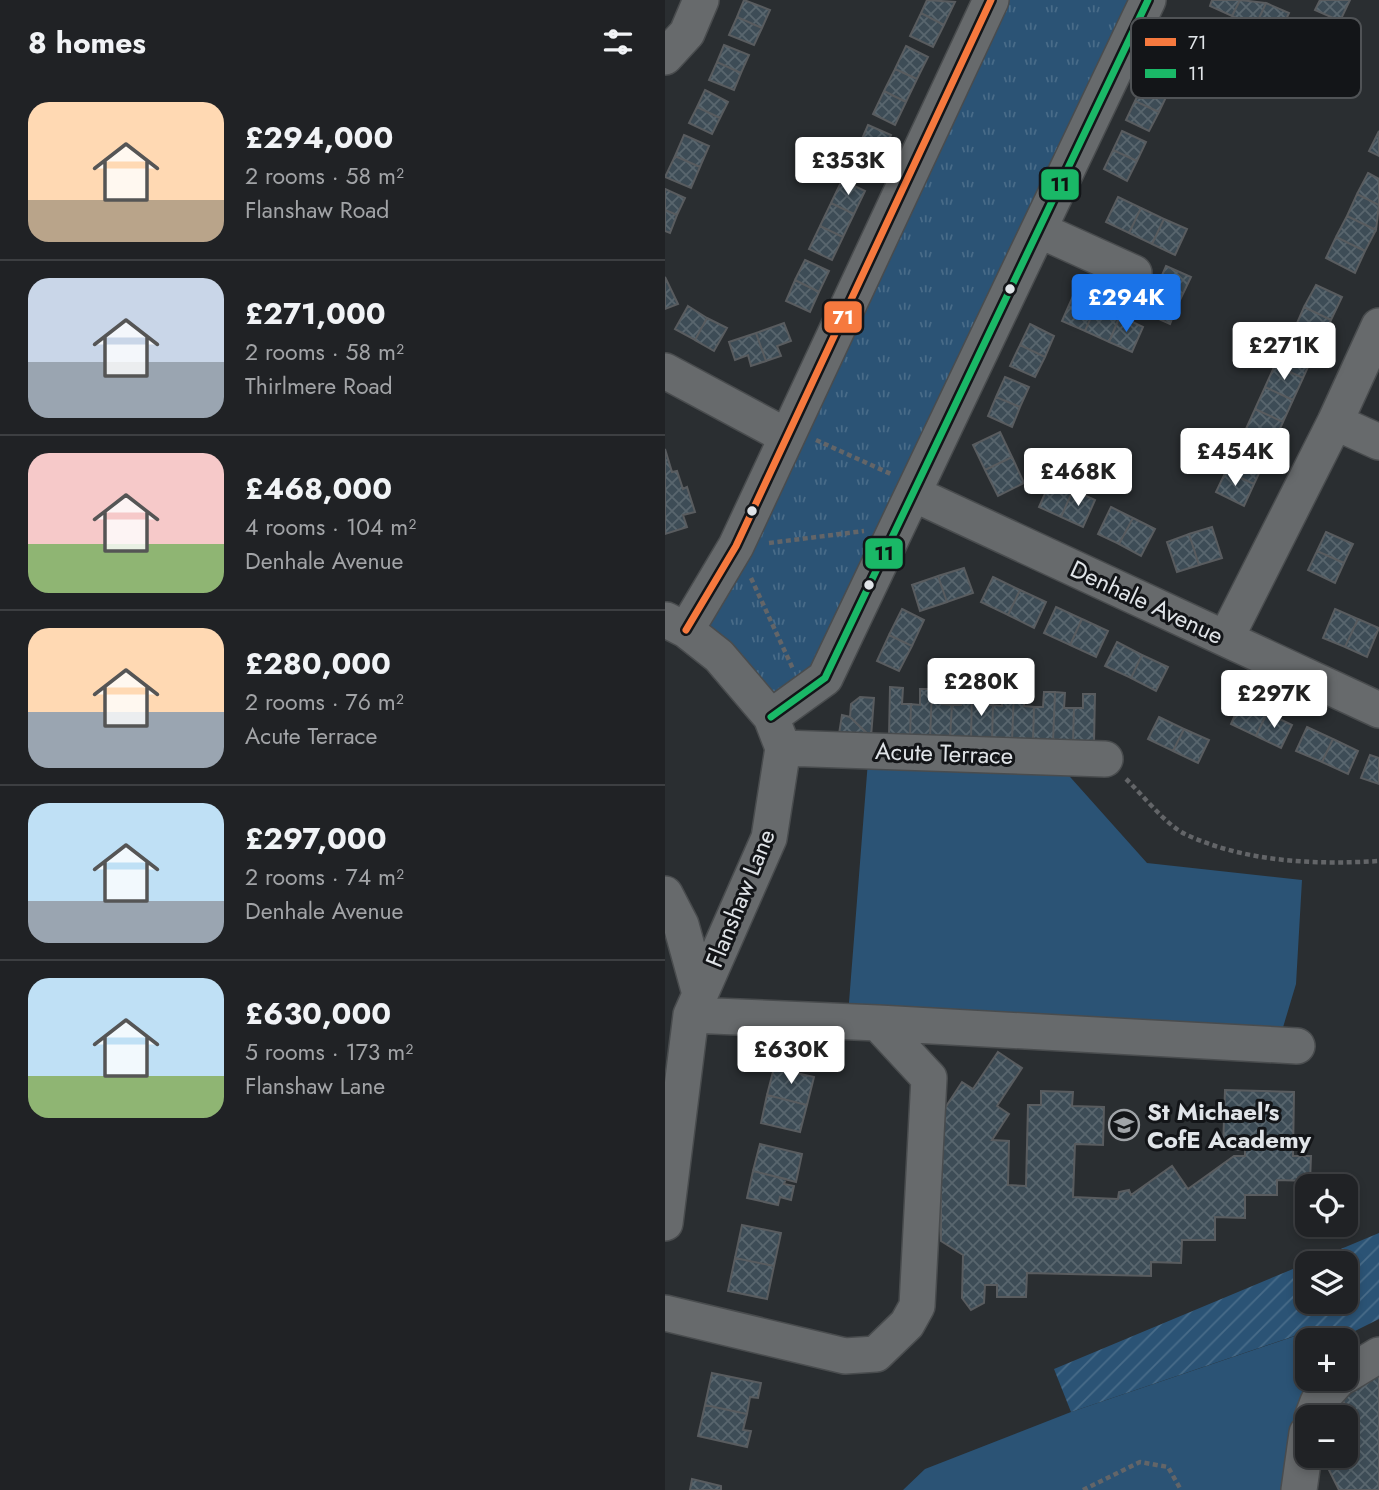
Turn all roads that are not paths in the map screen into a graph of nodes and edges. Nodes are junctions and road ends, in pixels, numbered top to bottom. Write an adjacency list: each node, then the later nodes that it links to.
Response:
1 (701, 0): 6 (street)
2 (991, 0): 13 (street)
3 (1148, 0): 4 (street)
4 (1139, 18)
5 (1131, 36): 8 (street)
6 (676, 45): 7 (street)
7 (665, 84)
8 (1039, 230): 9 (street); 15 (street)
9 (1134, 273)
10 (1379, 326): 12 (street)
11 (665, 370): 13 (street)
12 (1335, 422): 14 (street); 17 (street)
13 (788, 432): 16 (street)
14 (1379, 442)
15 (916, 490): 17 (street, Denhale Avenue); 19 (street)
16 (676, 625): 19 (street)
17 (1226, 638): 18 (street, Denhale Avenue)
18 (1379, 710)
19 (777, 732): 20 (street, Acute Terrace); 22 (street, Flanshaw Lane)
20 (1105, 759)
21 (665, 894): 22 (street)
22 (696, 1005): 23 (street); 25 (street, Flanshaw Lane)
23 (878, 1023): 24 (street); 26 (street)
24 (1297, 1046)
25 (665, 1223)
26 (665, 1313)
27 (1379, 1355): 28 (street)
28 (1358, 1368)
29 (1328, 1391): 30 (street)
30 (1317, 1405)
31 (1302, 1468): 32 (street)
32 (1299, 1490)

